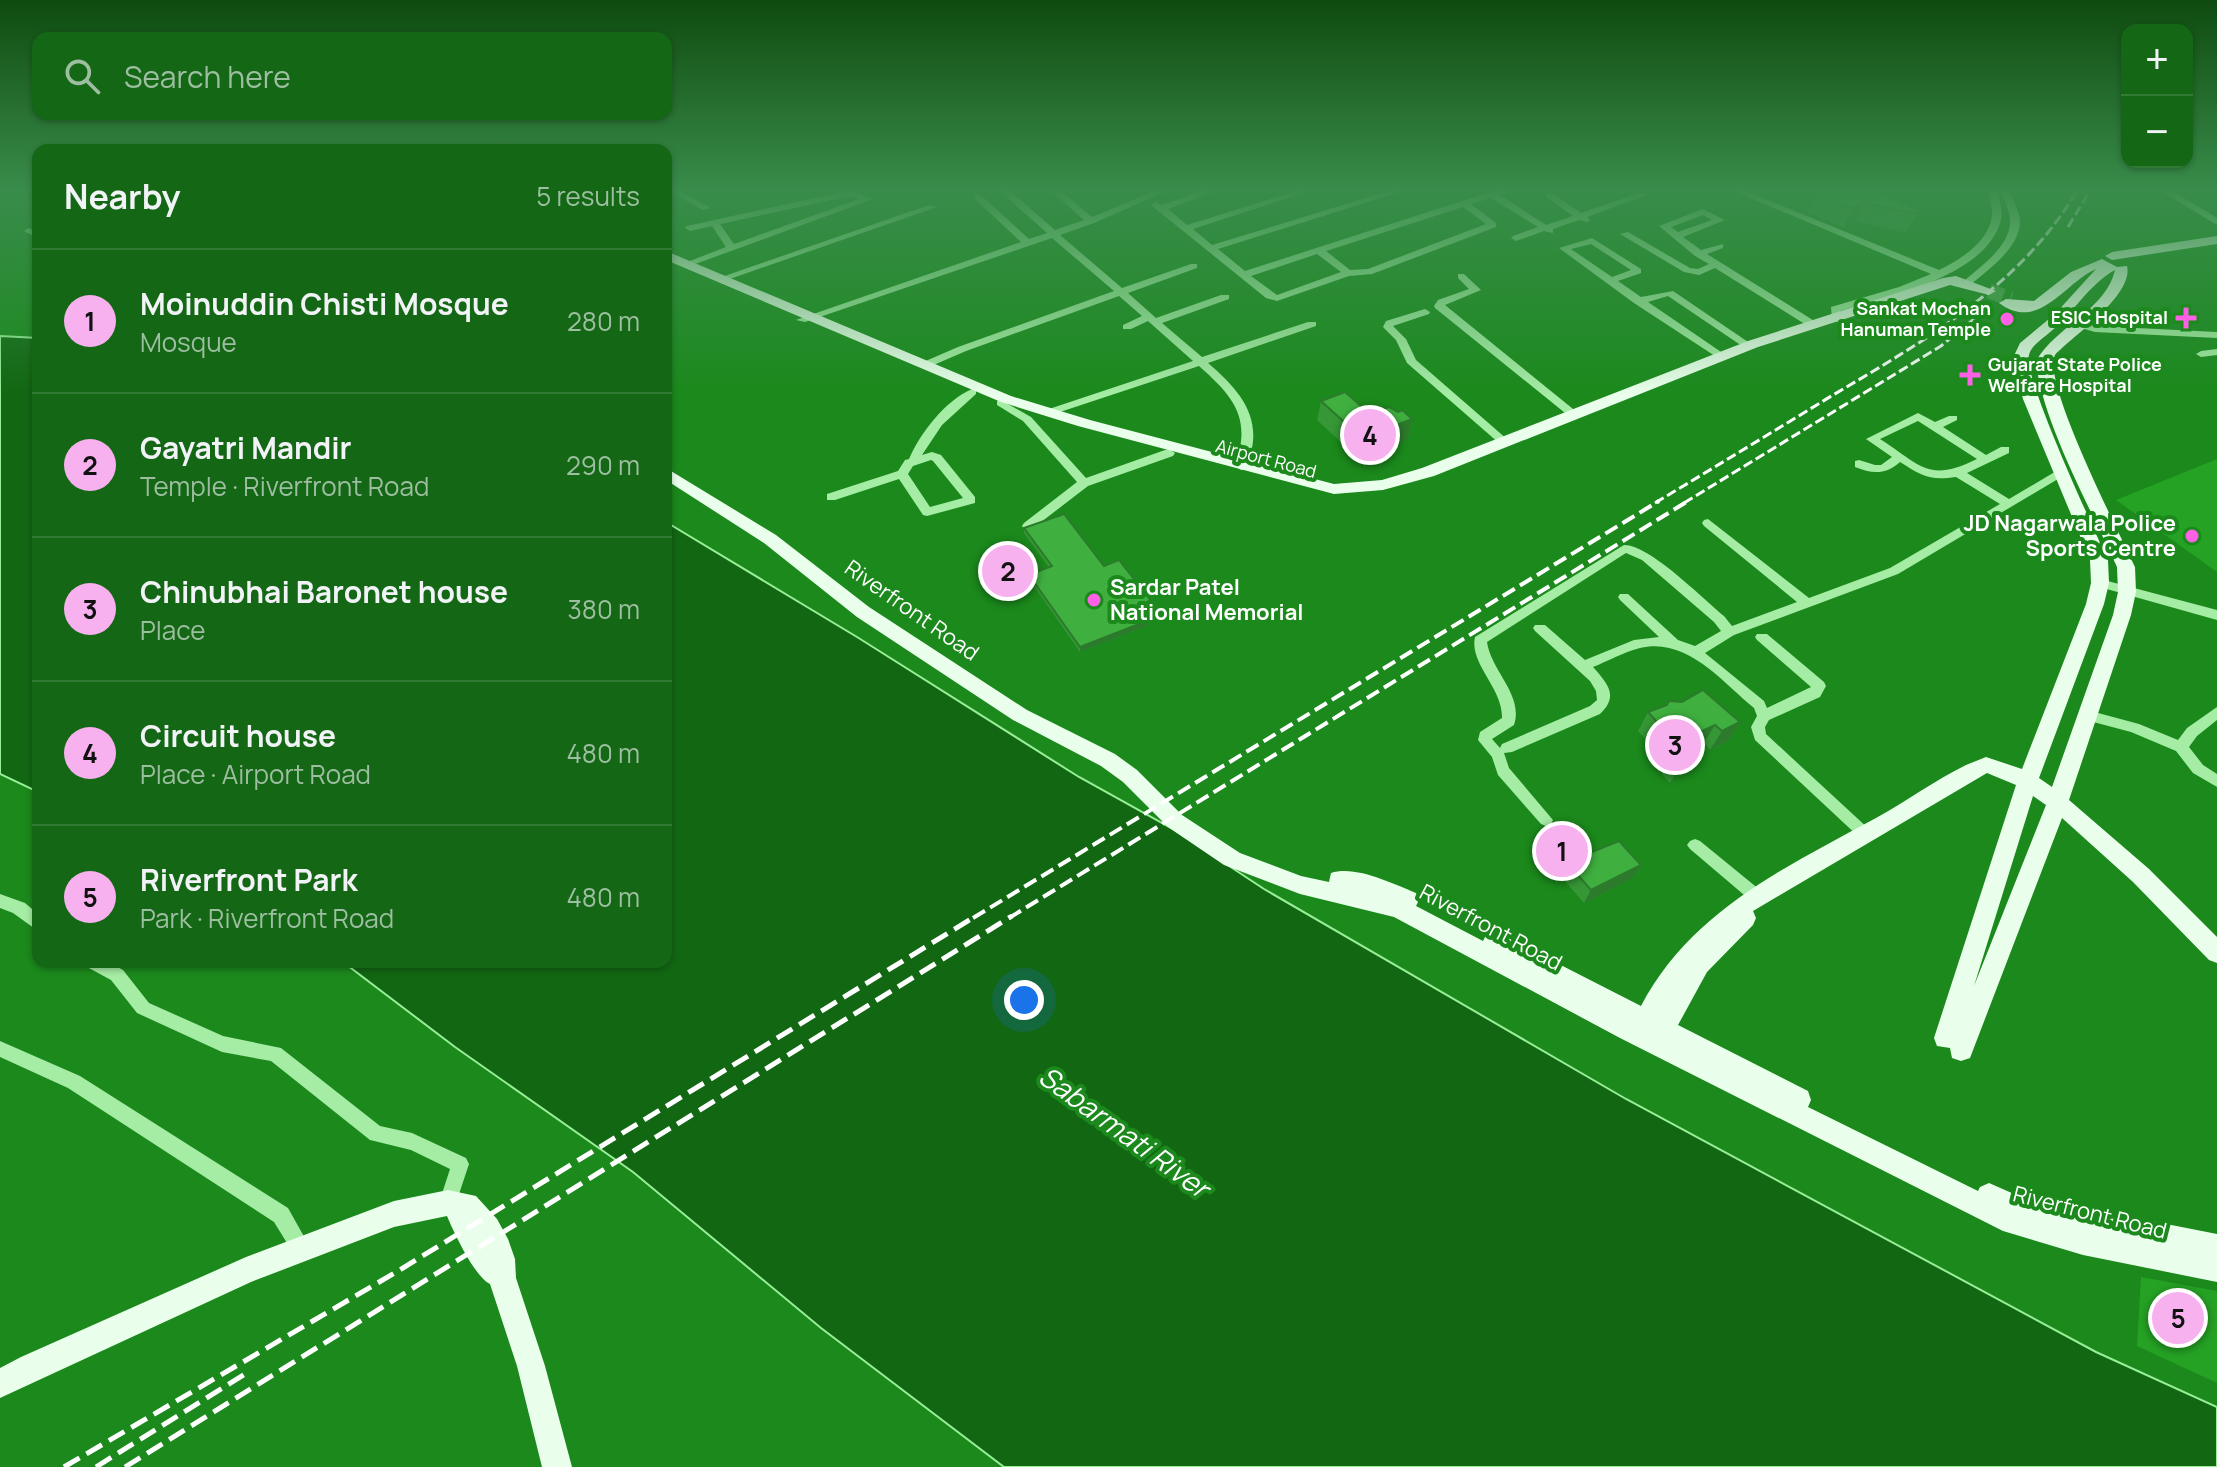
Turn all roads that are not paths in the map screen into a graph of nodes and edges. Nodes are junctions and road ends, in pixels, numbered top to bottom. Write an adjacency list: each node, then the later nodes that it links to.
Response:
1 (705, 257): 20 (street)
2 (784, 257): 28 (street)
3 (985, 257): 39 (street)
4 (1080, 257): 32 (street)
5 (1222, 257): 26 (street)
6 (1299, 257): 26 (street)
7 (1328, 257): 24 (street)
8 (1407, 257): 24 (street)
9 (1577, 257): 29 (street)
10 (1617, 257): 29 (street)
11 (1665, 257): 22 (street)
12 (1703, 257): 22 (street)
13 (1900, 257): 25 (street)
14 (1968, 257): 25 (street)
15 (1994, 257): 30 (street)
16 (2141, 257): 21 (main road)
17 (2158, 257): 21 (main road)
18 (672, 260): 20 (main road, Airport Road)
19 (672, 261): 39 (main road, Airport Road)
20 (687, 264): 28 (main road, Airport Road)
21 (2113, 264): 35 (main road); 43 (main road); 69 (main road)
22 (1715, 265): 44 (street)
23 (1194, 266): 32 (street)
24 (1348, 273): 26 (street)
25 (1940, 274): 41 (street)
26 (1243, 275)
27 (1461, 276): 56 (street)
28 (721, 279): 39 (main road, Airport Road)
29 (1610, 281): 34 (street)
30 (1967, 283): 38 (main road); 38 (main road)
31 (1741, 288): 44 (street)
32 (1121, 294): 40 (street); 52 (street)
33 (1225, 297): 40 (street)
34 (1638, 301): 47 (street); 50 (street)
35 (2009, 301)
36 (1701, 309): 47 (street)
37 (1425, 312): 59 (street)
38 (1860, 314): 41 (main road, Airport Road)
39 (804, 319): 52 (main road, Airport Road); 53 (main road, Airport Road)
40 (1152, 320): 45 (street); 51 (street)
41 (1840, 320): 44 (main road, Airport Road); 61 (main road, Airport Road)
42 (1312, 324): 51 (street)
43 (2081, 325): 46 (street); 78 (main road)
44 (1808, 326): 47 (main road, Airport Road)
45 (1127, 327)
46 (2217, 336)
47 (1751, 345): 50 (main road, Airport Road)
48 (2217, 352): 49 (street)
49 (2201, 354)
50 (1722, 356): 56 (main road, Airport Road)
51 (1200, 361): 55 (street); 67 (street)
52 (925, 365): 55 (main road, Airport Road)
53 (972, 392): 54 (main road, Airport Road); 64 (street)
54 (1001, 403): 61 (main road, Airport Road); 72 (street)
55 (1050, 412): 67 (main road, Airport Road)
56 (1574, 415): 59 (main road, Airport Road)
57 (1953, 418): 58 (street)
58 (1935, 426): 62 (street); 63 (street)
59 (1504, 442): 67 (main road, Airport Road)
60 (2005, 450): 63 (street)
61 (1169, 453): 72 (street)
62 (1898, 457): 66 (street); 68 (street)
63 (1985, 459): 68 (street)
64 (914, 461): 70 (street); 70 (street)
65 (672, 464): 105 (main road, Riverfront Road)
66 (1859, 464)
67 (1241, 466)
68 (1958, 473): 74 (street)
69 (2062, 473): 74 (street); 77 (main road)
70 (902, 474): 73 (street)
71 (672, 476): 105 (main road, Riverfront Road)
72 (1084, 483): 76 (street)
73 (831, 497)
74 (2008, 504): 80 (street)
75 (1708, 523): 80 (street)
76 (1028, 526)
77 (2100, 583): 78 (street); 94 (main road)
78 (2127, 592): 81 (street); 89 (main road)
79 (1624, 597): 85 (street)
80 (1808, 604): 83 (street)
81 (2217, 615)
82 (1540, 628): 87 (street)
83 (1729, 632): 86 (street); 96 (street)
84 (1762, 637): 90 (street)
85 (1673, 641): 86 (street); 87 (street)
86 (1696, 652): 90 (street)
87 (1583, 666): 92 (street)
88 (2217, 712): 91 (street)
89 (2087, 715): 91 (street); 95 (main road)
90 (1764, 716): 97 (street)
91 (2181, 747): 93 (street)
92 (1507, 748)
93 (2217, 781)
94 (2026, 786): 95 (main road); 95 (main road); 97 (main road); 105 (main road)
95 (2055, 807): 102 (main road); 104 (main road)
96 (1546, 820)
97 (1865, 834): 99 (main road)
98 (1695, 845): 99 (street)
99 (1755, 895): 105 (main road)
100 (0, 901): 101 (street)
101 (32, 919)
102 (2217, 953)
103 (104, 968): 107 (street)
104 (2217, 969)
105 (1650, 1032): 108 (main road, Riverfront Road); 110 (main road, Riverfront Road)
106 (0, 1049): 109 (street)
107 (453, 1205): 109 (main road); 112 (main road)
108 (2217, 1247)
109 (302, 1249): 111 (main road)
110 (2217, 1268)
111 (0, 1384)
112 (557, 1467)

